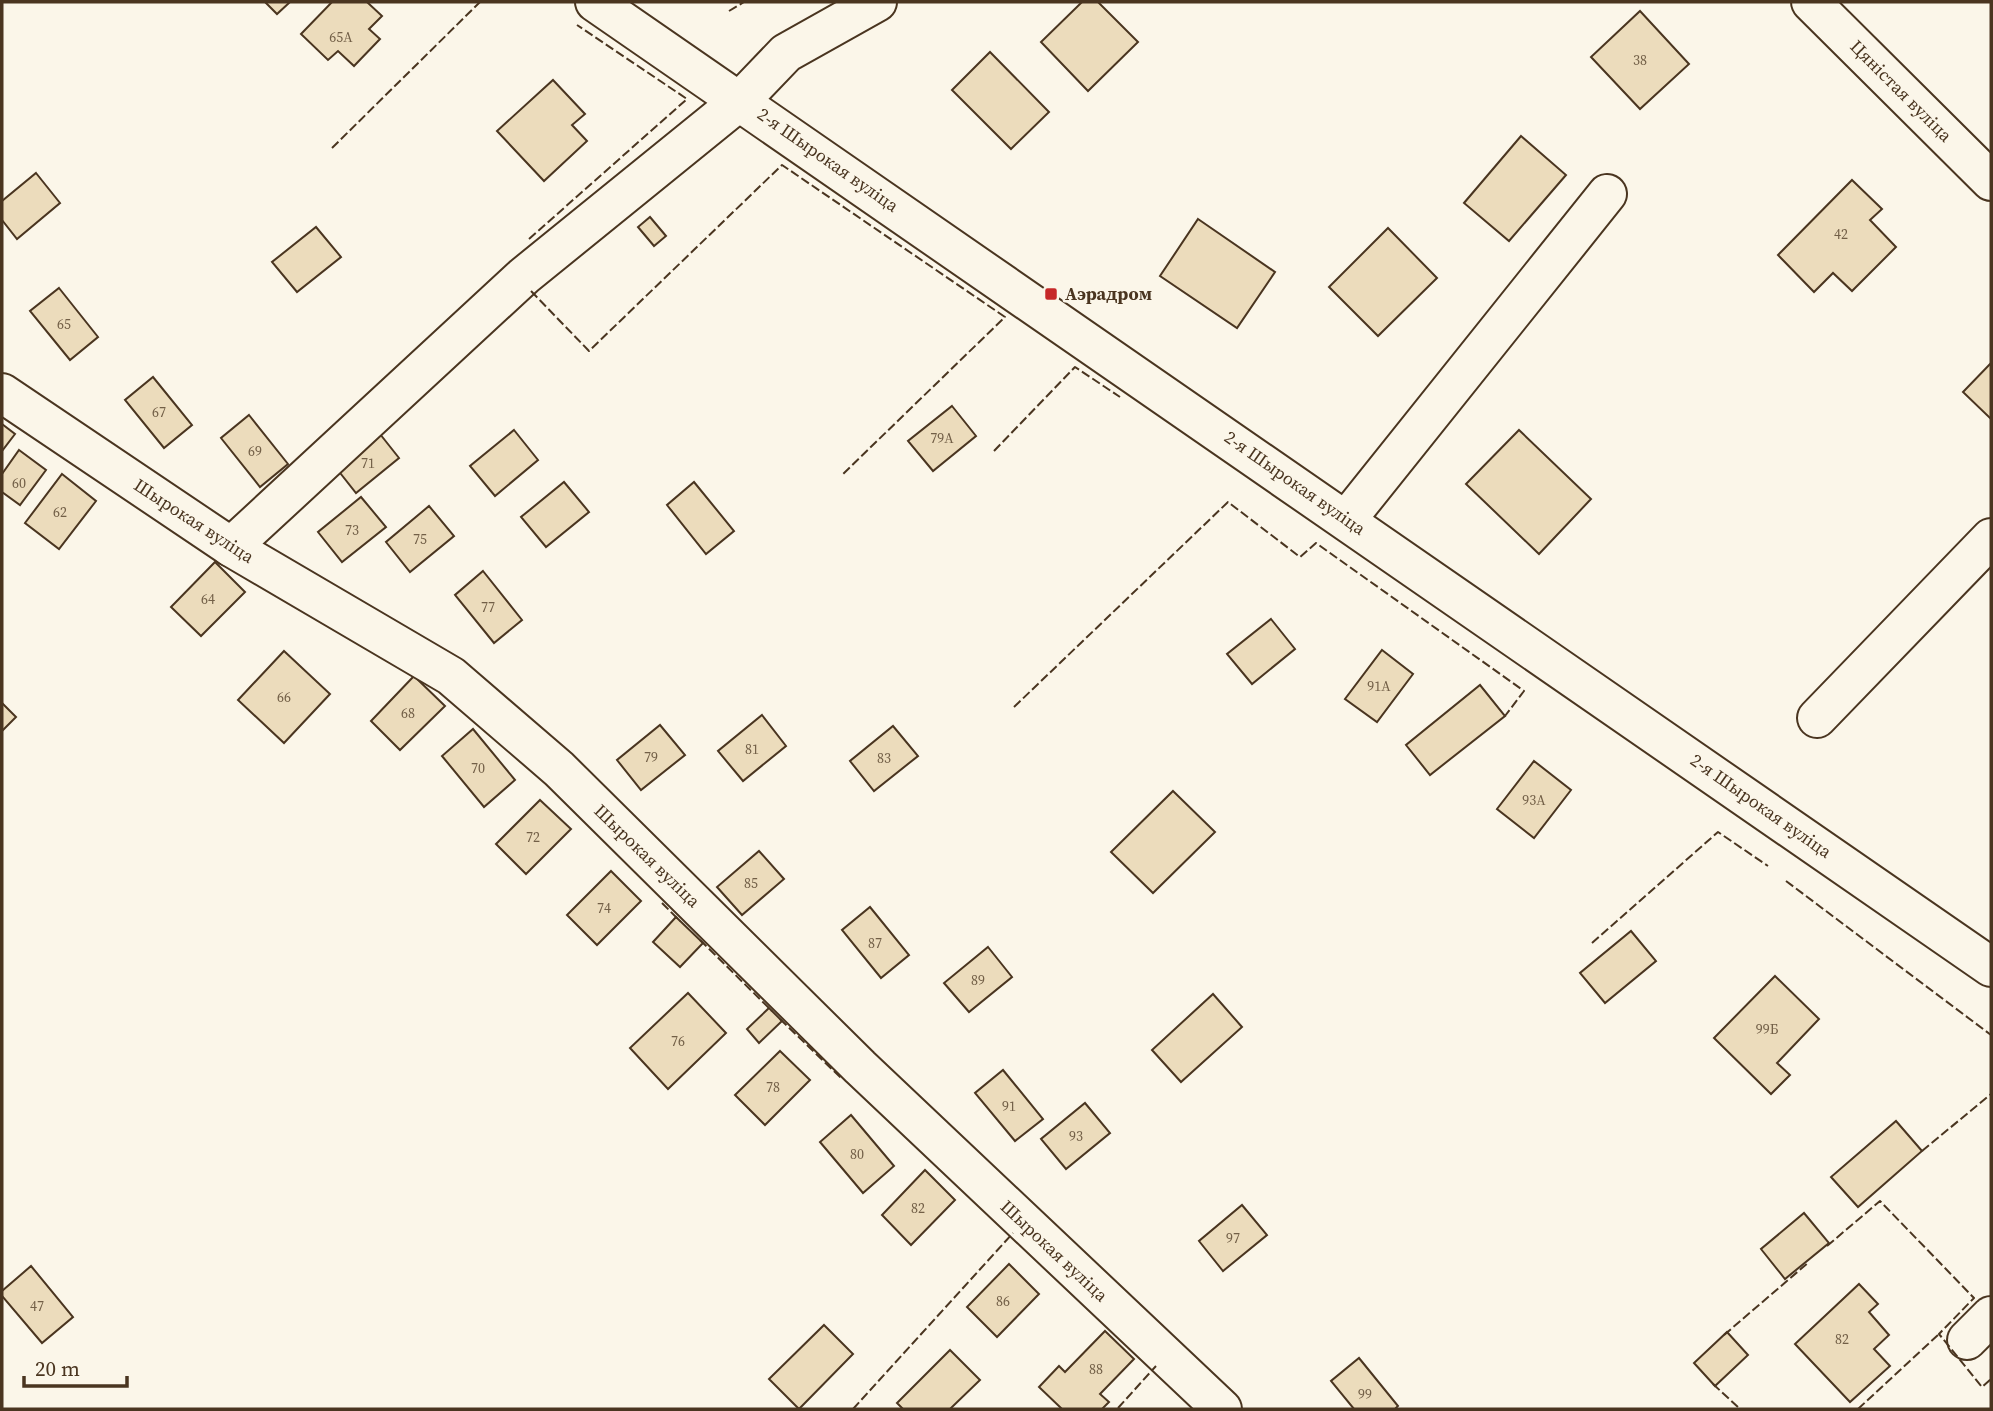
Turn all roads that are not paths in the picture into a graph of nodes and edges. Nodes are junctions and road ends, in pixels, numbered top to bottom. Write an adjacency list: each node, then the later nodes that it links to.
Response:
1 (595, 2): 4 (street, 2-я Шырокая вуліца)
2 (877, 2): 4 (street)
3 (1811, 2): 5 (street, Цяністая вуліца)
4 (741, 100): 8 (street, 2-я Шырокая вуліца); 10 (street)
5 (1991, 181)
6 (1607, 194): 8 (street)
7 (2, 393): 10 (street, Шырокая вуліца)
8 (1347, 519): 12 (street, 2-я Шырокая вуліца)
9 (1991, 538): 11 (street)
10 (231, 547): 13 (street, Шырокая вуліца)
11 (1817, 718)
12 (1991, 967)
13 (1222, 1409)

